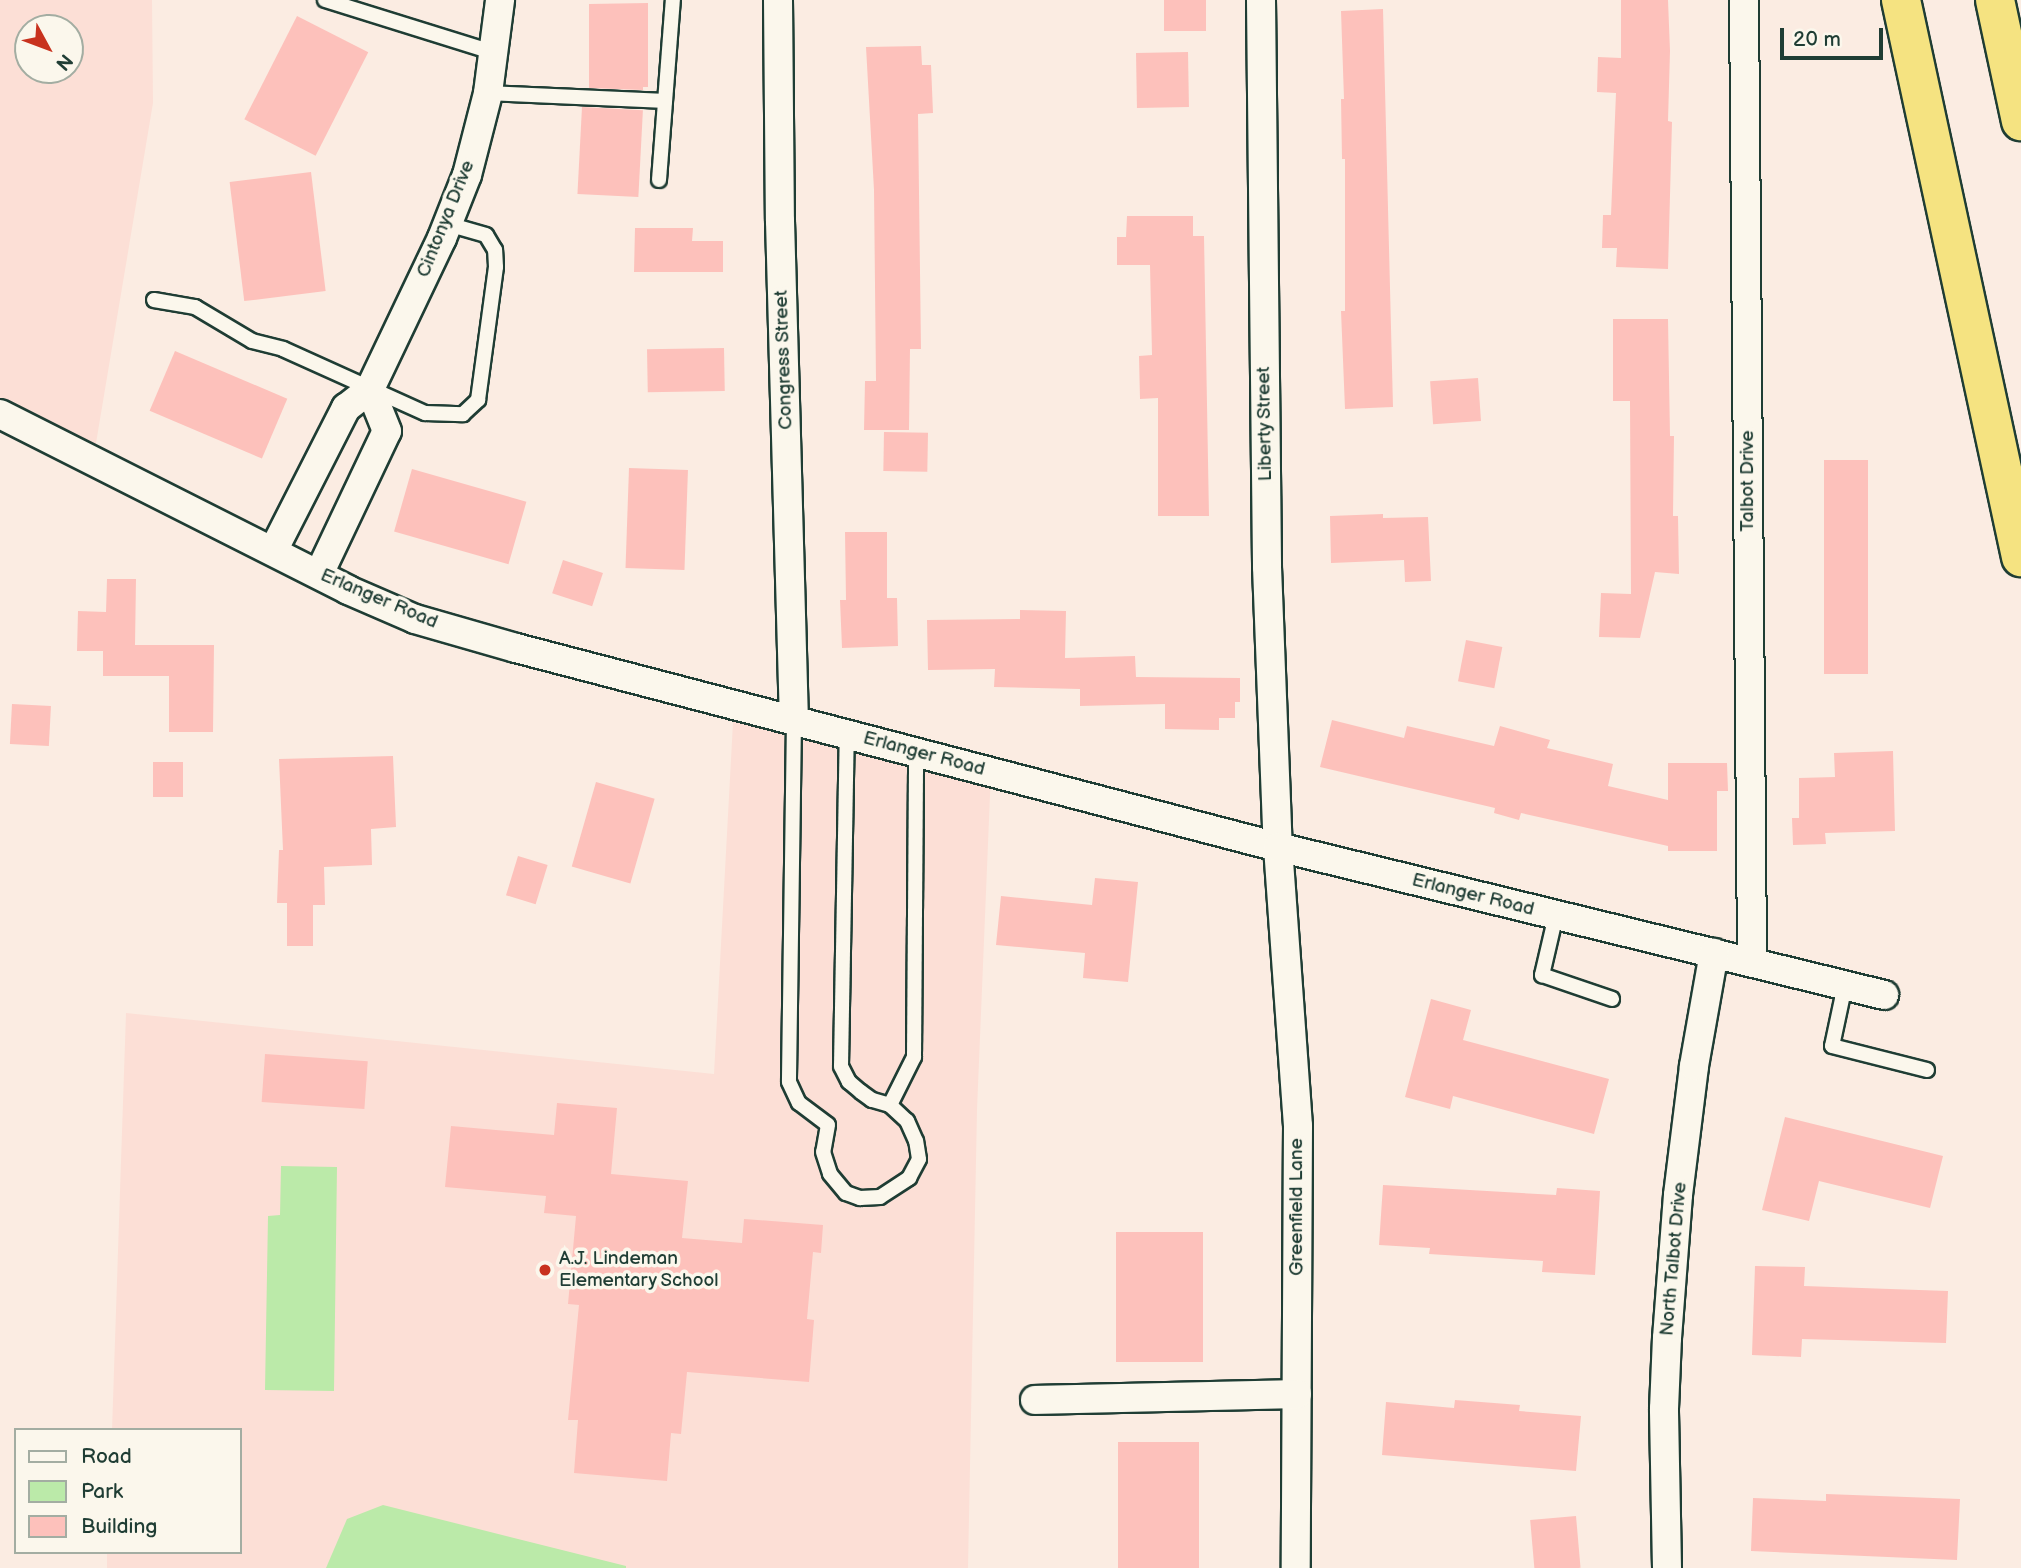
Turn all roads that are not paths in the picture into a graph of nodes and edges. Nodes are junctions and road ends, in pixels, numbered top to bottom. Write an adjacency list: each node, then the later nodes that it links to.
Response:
1 (325, 0): 9 (lane)
2 (500, 0): 9 (street, Cintonya Drive)
3 (673, 0): 11 (lane)
4 (778, 0): 21 (street, Congress Street)
5 (1261, 0): 24 (street, Liberty Street)
6 (1744, 0): 27 (street, Talbot Drive)
7 (1901, 0): 19 (highway)
8 (1994, 0): 12 (highway)
9 (495, 52): 10 (street, Cintonya Drive)
10 (488, 93): 11 (lane); 14 (street, Cintonya Drive)
11 (665, 101): 13 (lane)
12 (2021, 121)
13 (659, 180)
14 (447, 224): 16 (street, Cintonya Drive); 16 (lane)
15 (153, 300): 16 (lane)
16 (370, 388): 18 (street, Cintonya Drive); 20 (street)
17 (0, 414): 18 (street, Erlanger Road)
18 (273, 551): 20 (street, Erlanger Road)
19 (2021, 557)
20 (319, 574): 21 (street, Erlanger Road)
21 (794, 720): 22 (street, Erlanger Road); 32 (lane)
22 (847, 734): 23 (street, Erlanger Road); 32 (lane)
23 (916, 752): 24 (street, Erlanger Road); 32 (lane)
24 (1278, 847): 25 (street, Erlanger Road); 33 (street, Greenfield Lane)
25 (1556, 915): 26 (street, Erlanger Road); 30 (lane)
26 (1714, 953): 27 (street, Erlanger Road); 36 (street, North Talbot Drive)
27 (1752, 962): 28 (street, Erlanger Road)
28 (1844, 985): 29 (street, Erlanger Road); 31 (lane)
29 (1884, 995)
30 (1612, 999)
31 (1927, 1070)
32 (890, 1105)
33 (1297, 1394): 34 (street); 35 (street, Greenfield Lane)
34 (1035, 1400)
35 (1296, 1568)
36 (1667, 1568)

